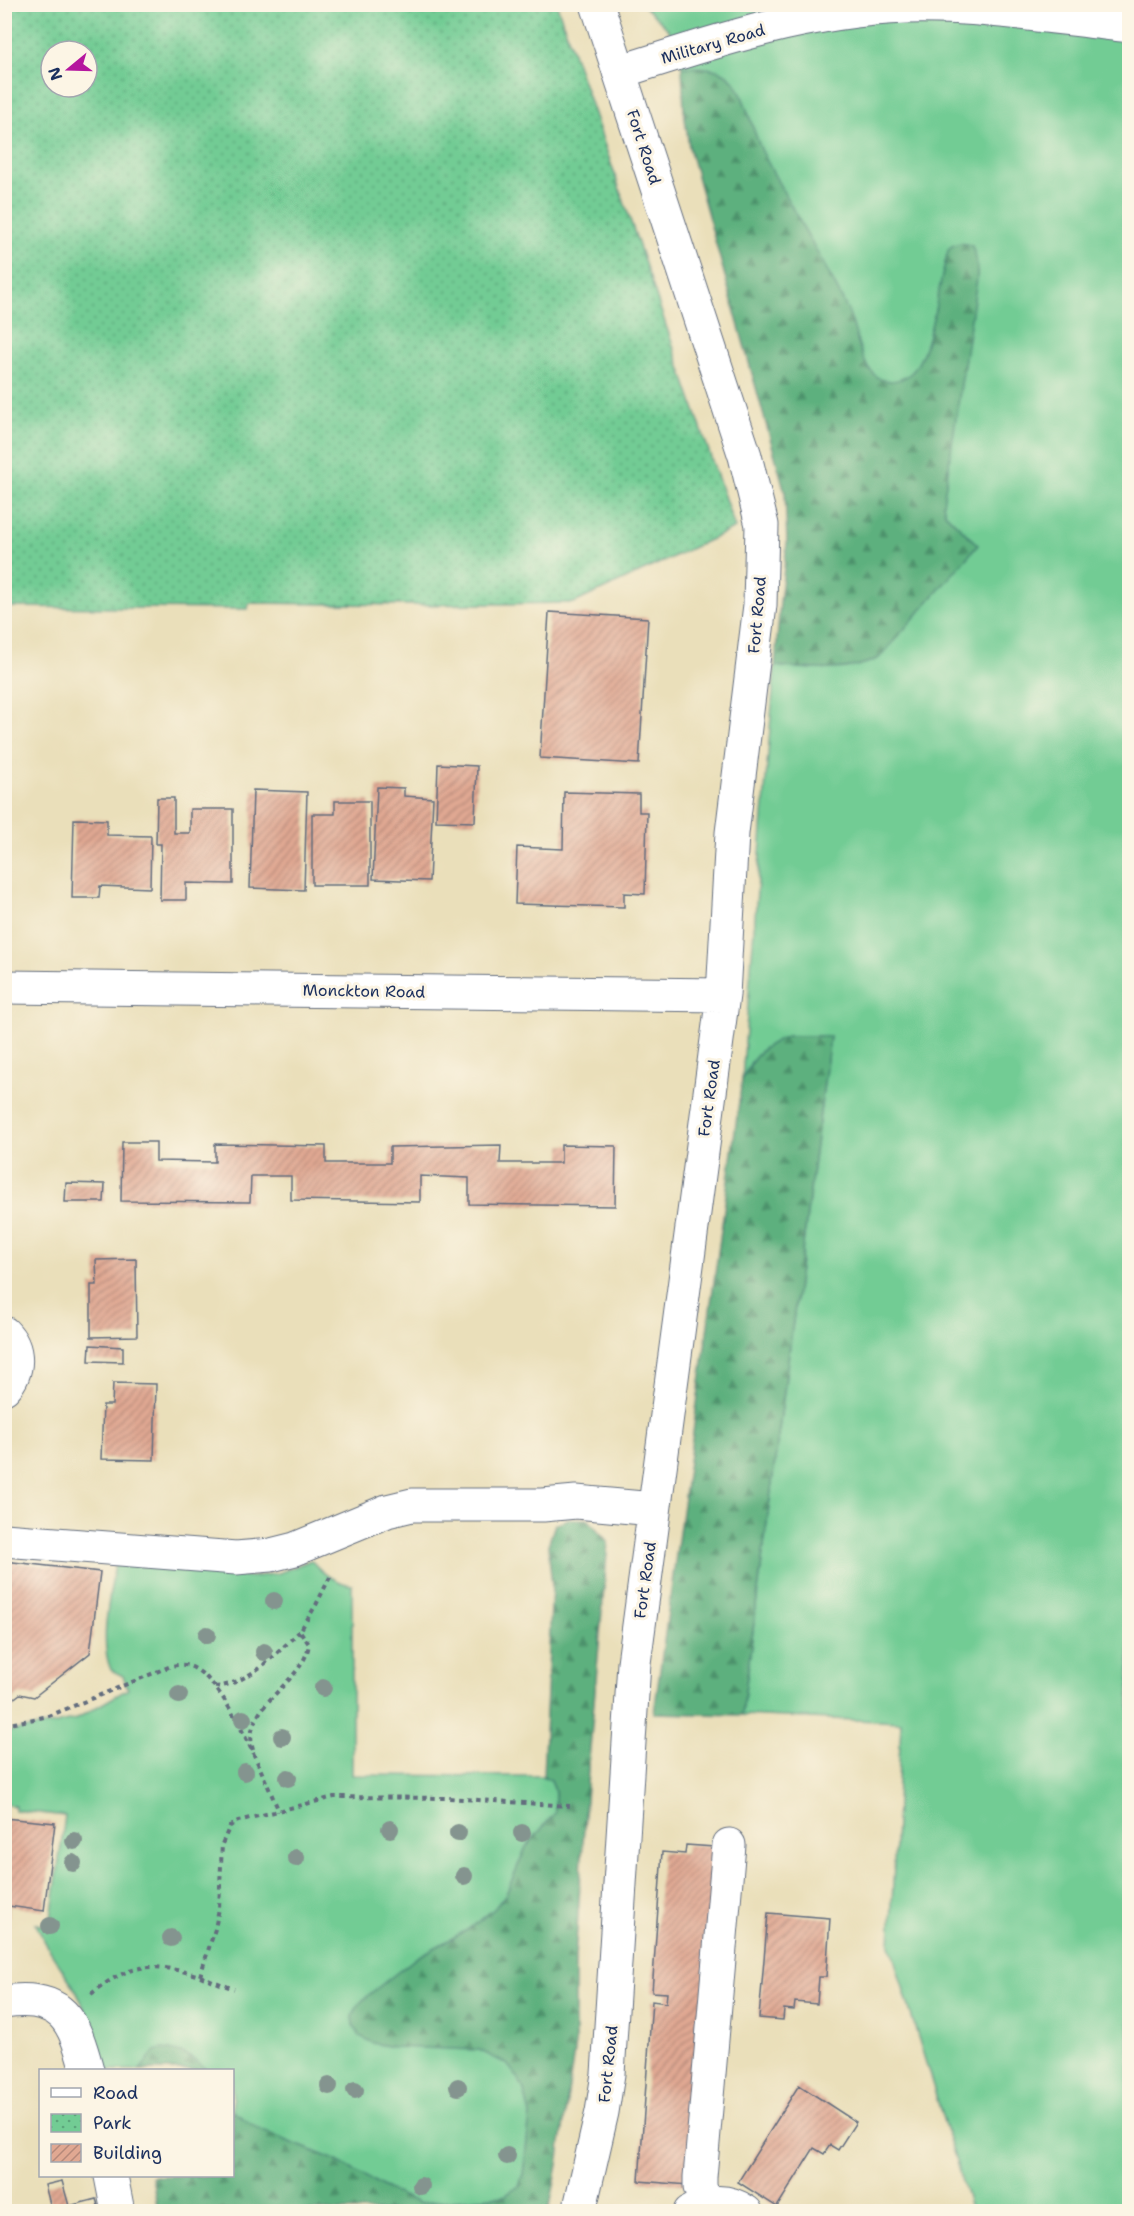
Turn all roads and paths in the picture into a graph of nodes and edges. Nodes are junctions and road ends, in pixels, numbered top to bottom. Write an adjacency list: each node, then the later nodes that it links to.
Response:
1 (597, 4): 3 (street, Fort Road)
2 (1130, 26): 3 (street, Military Road)
3 (619, 72): 5 (street, Fort Road)
4 (4, 987): 5 (street, Monckton Road)
5 (723, 995): 8 (street, Fort Road)
6 (4, 1334): 7 (street)
7 (4, 1388)
8 (654, 1509): 9 (street); 26 (street, Fort Road)
9 (4, 1540)
10 (333, 1570): 11 (path)
11 (300, 1631): 12 (path); 14 (path)
12 (215, 1687): 13 (path); 14 (path)
13 (4, 1725)
14 (255, 1759): 16 (path)
15 (570, 1806): 16 (path)
16 (279, 1811): 18 (path)
17 (729, 1845): 24 (street)
18 (200, 1976): 19 (path); 21 (path)
19 (234, 1989)
20 (4, 2002): 21 (street)
21 (66, 2015): 22 (street)
22 (87, 2069)
23 (111, 2177): 25 (street)
24 (698, 2208): 27 (street)
25 (118, 2211)
26 (579, 2211)
27 (746, 2211)

